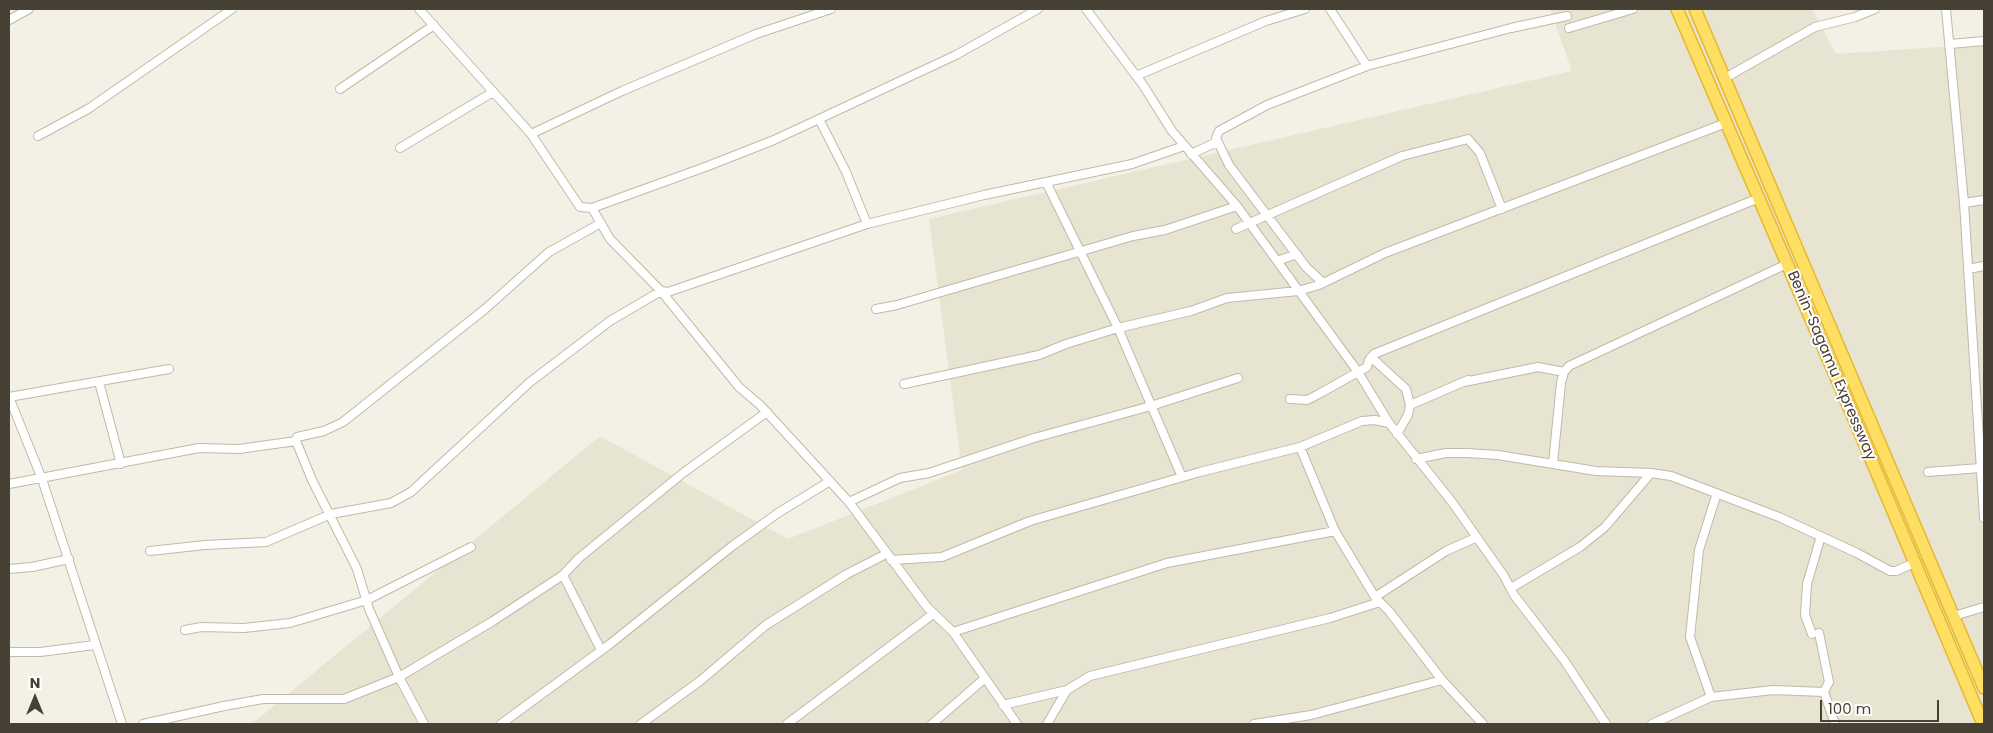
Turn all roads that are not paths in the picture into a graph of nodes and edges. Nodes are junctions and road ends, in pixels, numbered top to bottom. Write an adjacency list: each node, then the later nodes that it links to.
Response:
1 (29, 9): 15 (street)
2 (232, 9): 28 (street)
3 (419, 9): 16 (street)
4 (831, 9): 27 (street)
5 (1038, 9): 25 (street)
6 (1086, 9): 21 (street)
7 (1305, 9): 21 (street)
8 (1330, 9): 20 (street)
9 (1633, 9): 17 (street)
10 (1677, 9): 26 (highway, Benin-Sagamu Expressway)
11 (1695, 9): 22 (highway)
12 (1875, 9): 22 (street)
13 (1946, 9): 19 (street)
14 (1567, 16): 20 (street)
15 (9, 20)
16 (434, 26): 23 (street); 24 (street)
17 (1569, 28)
18 (1984, 41): 19 (street)
19 (1950, 44): 37 (street)
20 (1367, 66): 29 (street)
21 (1136, 76): 30 (street)
22 (1725, 78): 106 (highway)
23 (340, 89)
24 (493, 92): 27 (street); 31 (street)
25 (820, 119): 39 (street); 43 (street)
26 (1726, 123): 35 (highway, Benin-Sagamu Expressway); 40 (street)
27 (531, 134): 39 (street)
28 (38, 136)
29 (1217, 142): 32 (street); 41 (street)
30 (1184, 146): 32 (street); 34 (street)
31 (400, 148)
32 (1191, 154): 38 (street)
33 (1369, 167): 45 (street)
34 (1046, 182): 43 (street); 46 (street)
35 (1759, 198): 49 (highway, Benin-Sagamu Expressway); 57 (street)
36 (1984, 200): 37 (street)
37 (1964, 203): 51 (street)
38 (1237, 206): 44 (street); 46 (street)
39 (592, 208): 42 (street)
40 (1502, 209): 45 (street); 52 (street)
41 (1267, 215): 44 (street); 45 (street); 47 (street)
42 (601, 223): 53 (street); 75 (street)
43 (867, 224): 53 (street)
44 (1250, 224): 48 (street)
45 (1236, 229)
46 (1078, 251): 55 (street); 56 (street)
47 (1297, 254): 48 (street); 52 (street)
48 (1277, 260): 54 (street)
49 (1788, 264): 62 (street); 98 (highway, Benin-Sagamu Expressway)
50 (1984, 266): 51 (street)
51 (1968, 269): 78 (street)
52 (1323, 283): 54 (street)
53 (661, 291): 72 (street); 89 (street)
54 (1298, 291): 56 (street); 61 (street)
55 (876, 309)
56 (1118, 328): 67 (street); 71 (street)
57 (1371, 357): 58 (street); 59 (street)
58 (1379, 364): 59 (street); 70 (street)
59 (1367, 367): 61 (street)
60 (169, 369): 65 (street)
61 (1358, 372): 69 (street); 73 (street)
62 (1564, 372): 66 (street); 79 (street)
63 (1482, 374): 66 (street)
64 (1238, 378): 71 (street)
65 (99, 382): 68 (street); 80 (street)
66 (1464, 382): 70 (street)
67 (904, 384)
68 (9, 397): 84 (street)
69 (1290, 399)
70 (1410, 405): 74 (street)
71 (1151, 406): 83 (street); 88 (street)
72 (767, 412): 85 (street); 100 (street)
73 (1389, 423): 74 (street); 76 (street)
74 (1398, 434): 77 (street)
75 (296, 441): 80 (street); 89 (street)
76 (1300, 447): 83 (street); 91 (street)
77 (1416, 459): 79 (street); 93 (street)
78 (1981, 462): 81 (street); 90 (street)
79 (1553, 463): 82 (street)
80 (121, 464): 84 (street)
81 (1928, 472)
82 (1651, 473): 87 (street); 101 (street)
83 (1182, 477): 96 (street)
84 (42, 479): 86 (street); 97 (street)
85 (830, 481): 88 (street); 110 (street)
86 (9, 484)
87 (1717, 493): 92 (street); 118 (street)
88 (848, 502): 96 (street)
89 (331, 514): 95 (street); 102 (street)
90 (1984, 518)
91 (1335, 531): 103 (street); 108 (street)
92 (1822, 536): 98 (street); 117 (street)
93 (1475, 538): 101 (street); 103 (street)
94 (471, 547): 102 (street)
95 (150, 551)
96 (888, 557): 105 (street); 124 (street)
97 (69, 559): 99 (street); 109 (street)
98 (1914, 563): 134 (highway, Benin-Sagamu Expressway)
99 (9, 569)
100 (563, 575): 110 (street); 112 (street)
101 (1511, 588): 131 (street)
102 (367, 600): 107 (street); 112 (street)
103 (1378, 600): 114 (street); 116 (street)
104 (1984, 607): 106 (street)
105 (933, 614): 108 (street); 125 (street)
106 (1954, 616): 115 (highway)
107 (185, 630)
108 (953, 632): 113 (street)
109 (95, 645): 111 (street); 120 (street)
110 (601, 650): 123 (street)
111 (9, 652)
112 (400, 677): 121 (street); 122 (street)
113 (984, 679): 119 (street); 126 (street)
114 (1442, 680): 129 (street); 130 (street)
115 (1984, 688)
116 (1067, 690): 119 (street); 128 (street)
117 (1824, 692): 118 (street); 133 (street)
118 (1711, 697): 132 (street)
119 (1003, 705): 127 (street)
120 (122, 724)
121 (143, 724)
122 (424, 724)
123 (501, 724)
124 (642, 724)
125 (787, 724)
126 (932, 724)
127 (1016, 724)
128 (1048, 724)
129 (1254, 724)
130 (1483, 724)
131 (1606, 724)
132 (1652, 724)
133 (1835, 724)
134 (1982, 724)

